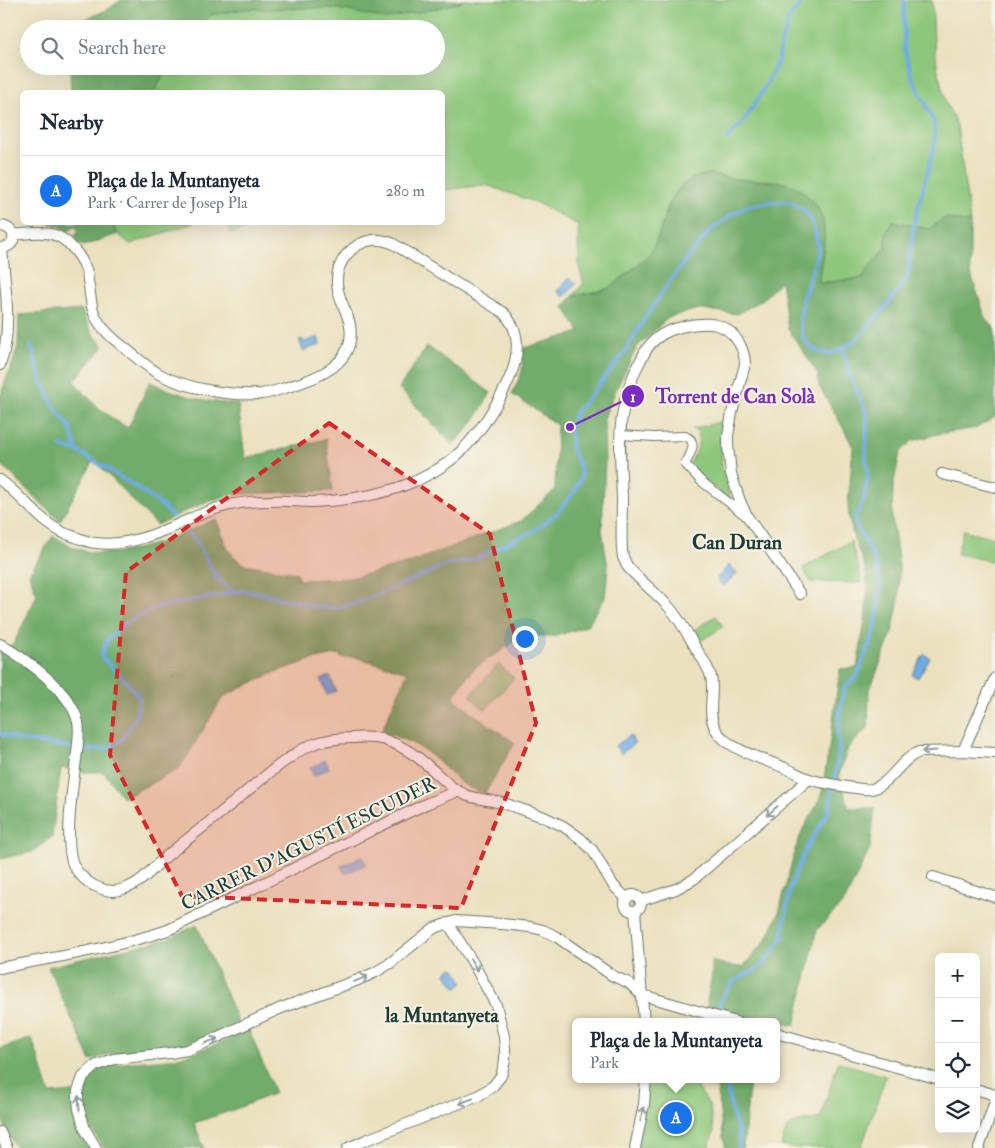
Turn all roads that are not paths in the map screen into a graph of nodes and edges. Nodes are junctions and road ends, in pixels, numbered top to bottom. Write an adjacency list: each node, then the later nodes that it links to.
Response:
1 (0, 226): 2 (street)
2 (13, 235): 3 (street); 7 (street)
3 (1, 249): 4 (street)
4 (0, 365)
5 (620, 435): 9 (street); 9 (street); 15 (street)
6 (942, 474): 8 (street)
7 (0, 480)
8 (995, 486)
9 (747, 516): 10 (street)
10 (800, 594)
11 (0, 644): 16 (street)
12 (995, 678): 13 (street)
13 (963, 750): 14 (street); 15 (street, one-way to 15)
14 (995, 753)
15 (809, 779): 20 (street, one-way to 20)
16 (458, 792): 19 (street, CARRER D'AGUSTÍ ESCUDER); 23 (street, CARRER D'AGUSTÍ ESCUDER)
17 (933, 877): 18 (street)
18 (995, 897)
19 (627, 899): 20 (street); 21 (street)
20 (640, 900): 21 (street)
21 (634, 911): 24 (street)
22 (448, 923): 24 (street); 35 (street, one-way to 22); 36 (street, one-way to 36)
23 (0, 968)
24 (642, 995): 25 (street); 26 (street)
25 (644, 1018)
26 (722, 1018)
27 (780, 1034): 28 (street)
28 (935, 1078)
29 (646, 1083): 37 (street, one-way to 29)
30 (980, 1090): 31 (street)
31 (995, 1095)
32 (995, 1101): 38 (street)
33 (0, 1132): 34 (street)
34 (7, 1148)
35 (96, 1148)
36 (348, 1148)
37 (635, 1148)
38 (979, 1148)

